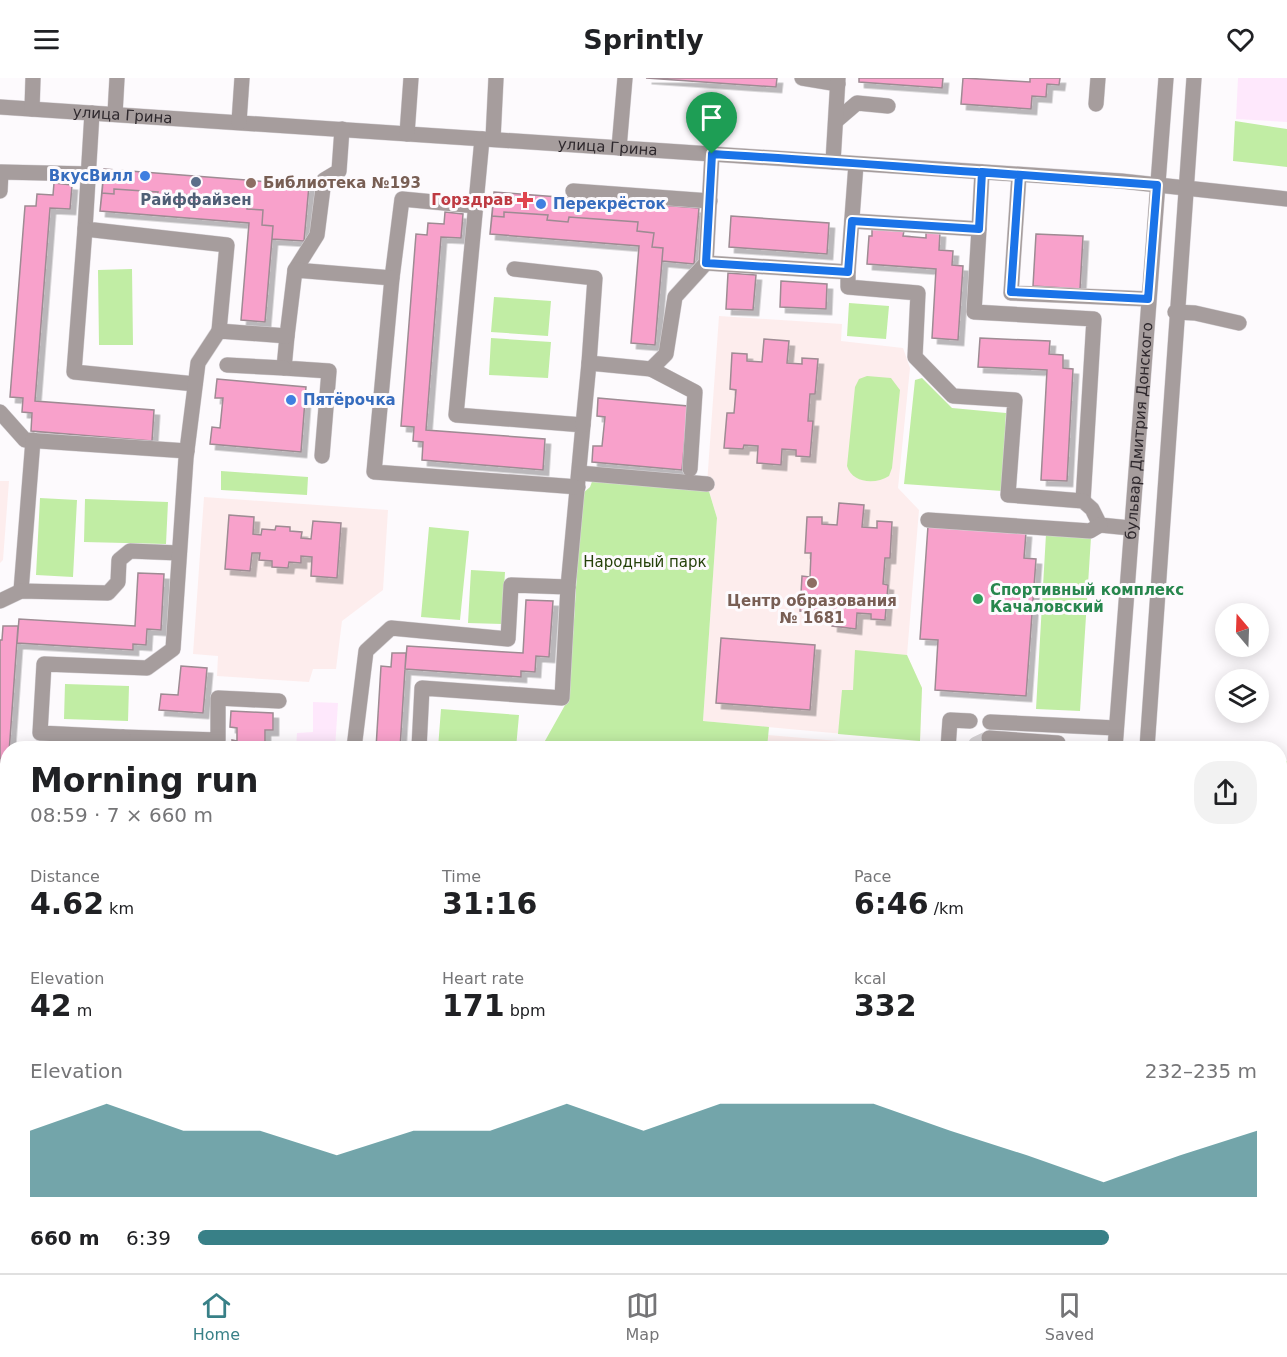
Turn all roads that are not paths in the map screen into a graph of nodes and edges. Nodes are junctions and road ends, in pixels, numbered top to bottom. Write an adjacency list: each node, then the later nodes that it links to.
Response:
1 (33, 78): 15 (street)
2 (117, 78): 17 (street)
3 (242, 78): 19 (street)
4 (411, 78): 21 (street)
5 (496, 78): 22 (street)
6 (625, 78): 23 (street)
7 (802, 78): 11 (street)
8 (1098, 78): 12 (street)
9 (1166, 78): 30 (street, бульвар Дмитрия Донского)
10 (1194, 78): 31 (street, бульвар Дмитрия Донского)
11 (838, 81): 18 (street)
12 (1096, 104)
13 (0, 106): 15 (street, улица Грина)
14 (888, 106): 18 (street)
15 (32, 109): 16 (street, улица Грина)
16 (92, 112): 17 (street, улица Грина); 28 (street)
17 (115, 114): 19 (street, улица Грина)
18 (836, 121): 25 (street)
19 (239, 122): 20 (street, улица Грина)
20 (342, 129): 21 (street, улица Грина); 42 (street)
21 (407, 134): 22 (street, улица Грина)
22 (488, 139): 23 (street, улица Грина); 36 (street)
23 (619, 148): 24 (street, улица Грина)
24 (712, 154): 25 (street, улица Грина); 35 (street)
25 (833, 162): 26 (street, улица Грина)
26 (856, 164): 27 (street, улица Грина); 37 (street)
27 (982, 172): 29 (street, улица Грина); 39 (street)
28 (89, 174): 32 (street); 38 (street)
29 (1019, 175): 30 (street, улица Грина); 45 (street)
30 (1157, 185): 31 (street, улица Грина); 45 (street, бульвар Дмитрия Донского)
31 (1185, 188): 34 (street, улица Грина); 46 (street, бульвар Дмитрия Донского)
32 (0, 191)
33 (573, 191): 35 (street)
34 (1287, 199)
35 (710, 201): 40 (street)
36 (476, 206): 44 (street); 56 (street)
37 (852, 221): 39 (street); 43 (street)
38 (85, 229): 48 (street); 54 (street)
39 (979, 229): 63 (street)
40 (706, 263): 43 (street); 53 (street)
41 (514, 269): 50 (street)
42 (295, 270): 44 (street); 49 (street)
43 (848, 272): 63 (street)
44 (392, 278): 61 (street)
45 (1148, 299): 66 (street, бульвар Дмитрия Донского)
46 (1175, 312): 47 (street); 85 (street, бульвар Дмитрия Донского)
47 (1239, 323)
48 (219, 331): 49 (street); 54 (street)
49 (287, 336): 52 (street)
50 (589, 363): 53 (street); 56 (street)
51 (227, 365): 52 (street)
52 (284, 368): 59 (street)
53 (651, 369): 60 (street)
54 (195, 384): 58 (street)
55 (0, 412): 57 (street)
56 (583, 425): 61 (street)
57 (33, 440): 58 (street); 69 (street)
58 (187, 450): 67 (street)
59 (322, 456)
60 (690, 470)
61 (578, 480): 62 (street); 68 (street)
62 (707, 484)
63 (1083, 501): 65 (street)
64 (928, 520): 65 (street)
65 (1100, 525): 66 (street)
66 (1130, 528): 75 (street, бульвар Дмитрия Донского)
67 (179, 553): 69 (street); 77 (street)
68 (568, 588): 79 (street); 80 (street)
69 (21, 591): 70 (street)
70 (0, 601)
71 (279, 700): 78 (street)
72 (970, 721): 81 (street)
73 (990, 722): 74 (street)
74 (1059, 726): 75 (street); 83 (street)
75 (1116, 728): 84 (street, бульвар Дмитрия Донского)
76 (989, 738): 82 (street)
77 (106, 741)
78 (186, 741)
79 (355, 741)
80 (419, 741)
81 (948, 741)
82 (1015, 741)
83 (1058, 741)
84 (1115, 741)
85 (1147, 741)

